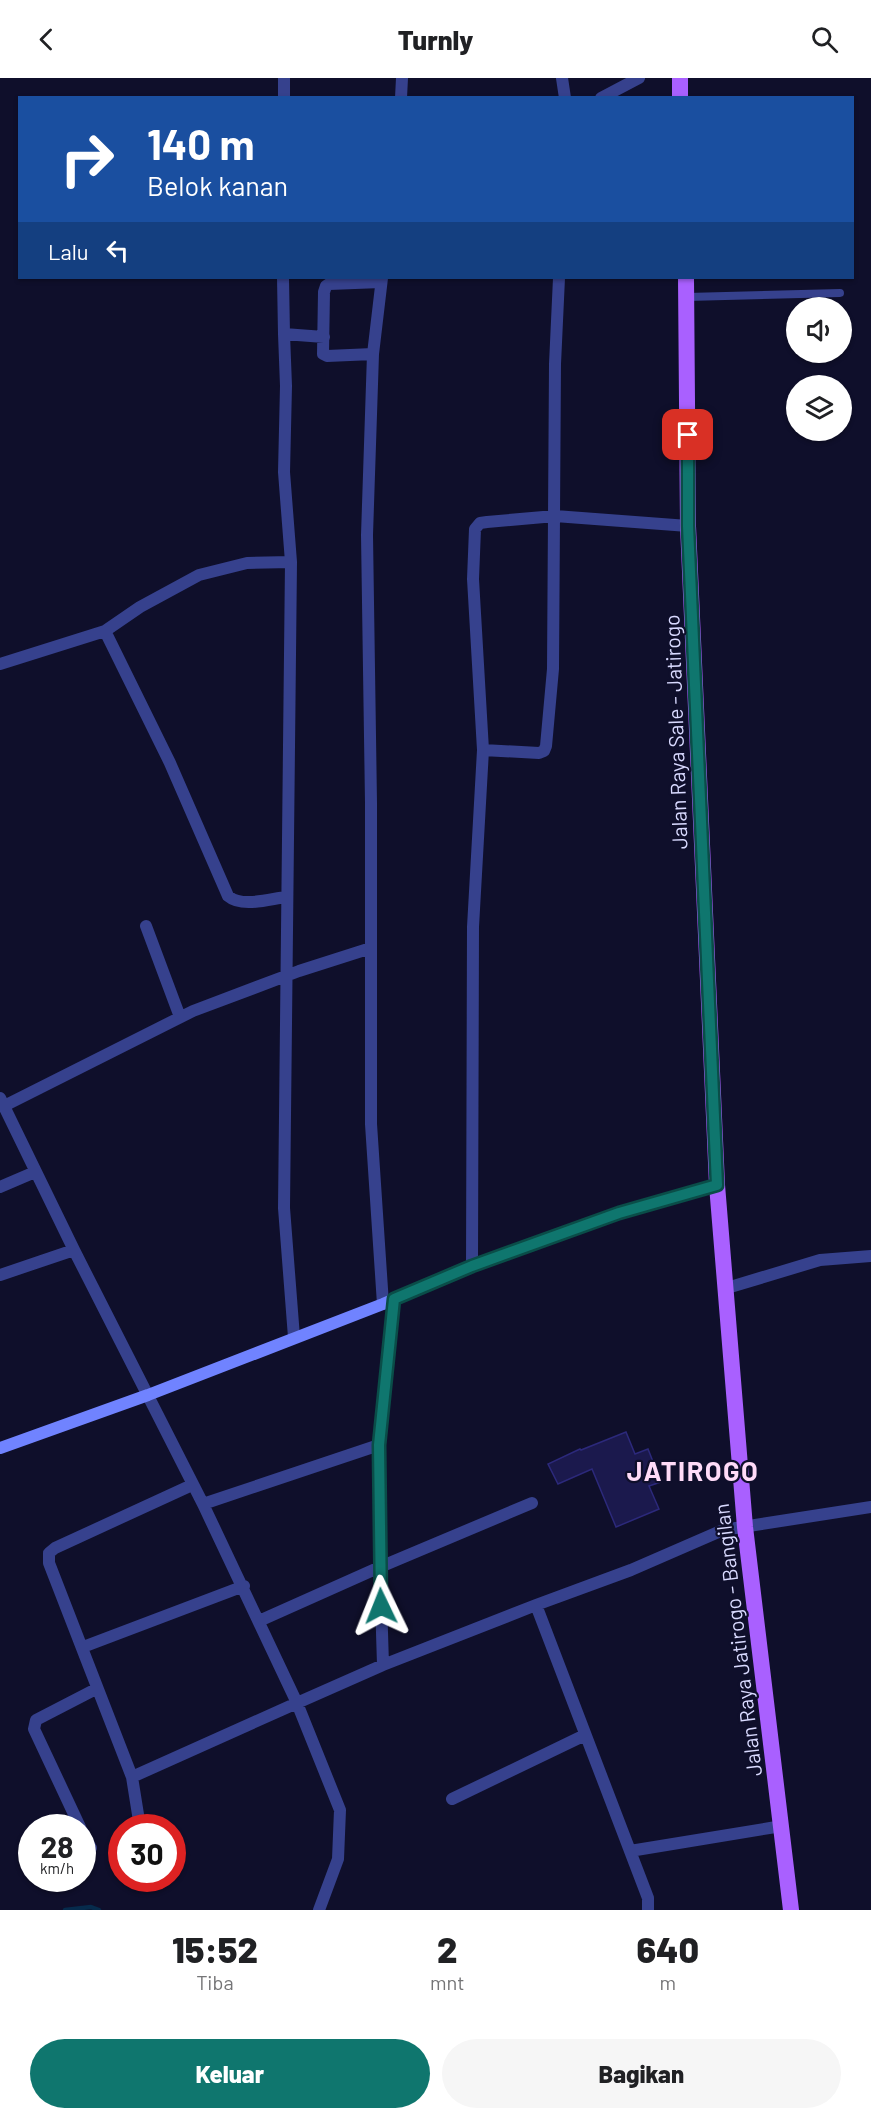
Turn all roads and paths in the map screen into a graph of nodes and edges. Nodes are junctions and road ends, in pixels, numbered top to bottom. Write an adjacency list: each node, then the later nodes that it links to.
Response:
1 (284, 78): 6 (street)
2 (402, 78): 7 (street)
3 (562, 78): 8 (street)
4 (639, 78): 9 (street)
5 (680, 78): 10 (main road)
6 (284, 96)
7 (401, 96)
8 (565, 96)
9 (605, 96)
10 (680, 96)
11 (283, 279): 17 (street)
12 (559, 279): 20 (street)
13 (686, 279): 16 (main road, Jalan Raya Sale - Jatirogo)
14 (382, 280): 18 (street); 19 (street)
15 (840, 293): 16 (lane)
16 (687, 297): 21 (main road, Jalan Raya Sale - Jatirogo)
17 (284, 334): 18 (street); 22 (street)
18 (324, 337): 19 (street)
19 (373, 354): 28 (street)
20 (555, 516): 21 (street); 25 (street); 25 (street)
21 (688, 526): 33 (main road, Jalan Raya Sale - Jatirogo)
22 (291, 562): 23 (street); 26 (street)
23 (105, 631): 24 (street); 26 (street)
24 (0, 664)
25 (483, 750): 37 (street)
26 (286, 897): 29 (street)
27 (146, 926): 30 (street)
28 (371, 948): 29 (street); 40 (street)
29 (285, 976): 30 (street); 41 (street)
30 (180, 1017): 31 (street)
31 (2, 1102): 32 (street)
32 (35, 1172): 34 (street); 35 (street)
33 (717, 1185): 37 (main road); 39 (main road, Jalan Raya Jatirogo - Bangilan)
34 (0, 1187)
35 (74, 1250): 38 (street); 42 (street)
36 (871, 1256): 39 (street)
37 (472, 1266): 40 (main road)
38 (0, 1275)
39 (727, 1288): 49 (main road, Jalan Raya Jatirogo - Bangilan)
40 (388, 1301): 41 (main road); 43 (street)
41 (294, 1337): 42 (main road)
42 (148, 1395): 44 (main road); 45 (street)
43 (379, 1445): 47 (street); 50 (street)
44 (0, 1448)
45 (192, 1485): 47 (street); 54 (street)
46 (532, 1503): 50 (street)
47 (203, 1504): 51 (street)
48 (871, 1507): 49 (street)
49 (746, 1527): 52 (street); 63 (main road, Jalan Raya Jatirogo - Bangilan)
50 (380, 1567): 53 (street); 55 (street)
51 (244, 1586): 53 (street); 54 (street)
52 (536, 1605): 55 (street); 58 (street)
53 (259, 1621): 57 (street)
54 (83, 1647): 56 (street)
55 (383, 1665): 57 (street)
56 (96, 1689): 59 (street); 61 (street)
57 (297, 1703): 59 (street); 65 (street)
58 (585, 1735): 60 (street); 64 (street)
59 (132, 1777): 62 (street)
60 (452, 1799)
61 (75, 1814)
62 (138, 1814)
63 (782, 1826): 64 (street); 67 (main road, Jalan Raya Jatirogo - Bangilan)
64 (630, 1851): 66 (street)
65 (319, 1910)
66 (648, 1910)
67 (792, 1910)

